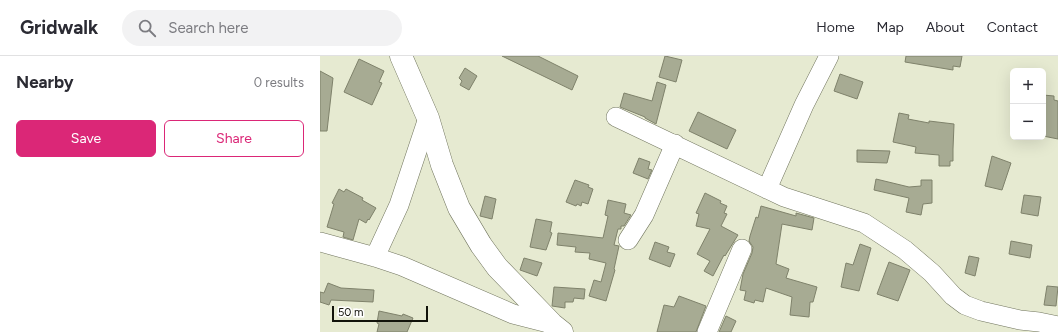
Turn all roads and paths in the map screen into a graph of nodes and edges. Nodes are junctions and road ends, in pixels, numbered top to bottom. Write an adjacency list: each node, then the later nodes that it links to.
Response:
1 (829, 56): 6 (street)
2 (398, 57): 4 (main road)
3 (616, 116): 5 (street)
4 (428, 118): 10 (street); 12 (main road)
5 (675, 144): 6 (street); 7 (street)
6 (767, 189): 11 (street)
7 (628, 240)
8 (320, 242): 10 (street)
9 (742, 249): 13 (street)
10 (375, 257): 12 (street)
11 (1058, 326)
12 (557, 328)
13 (707, 332)

